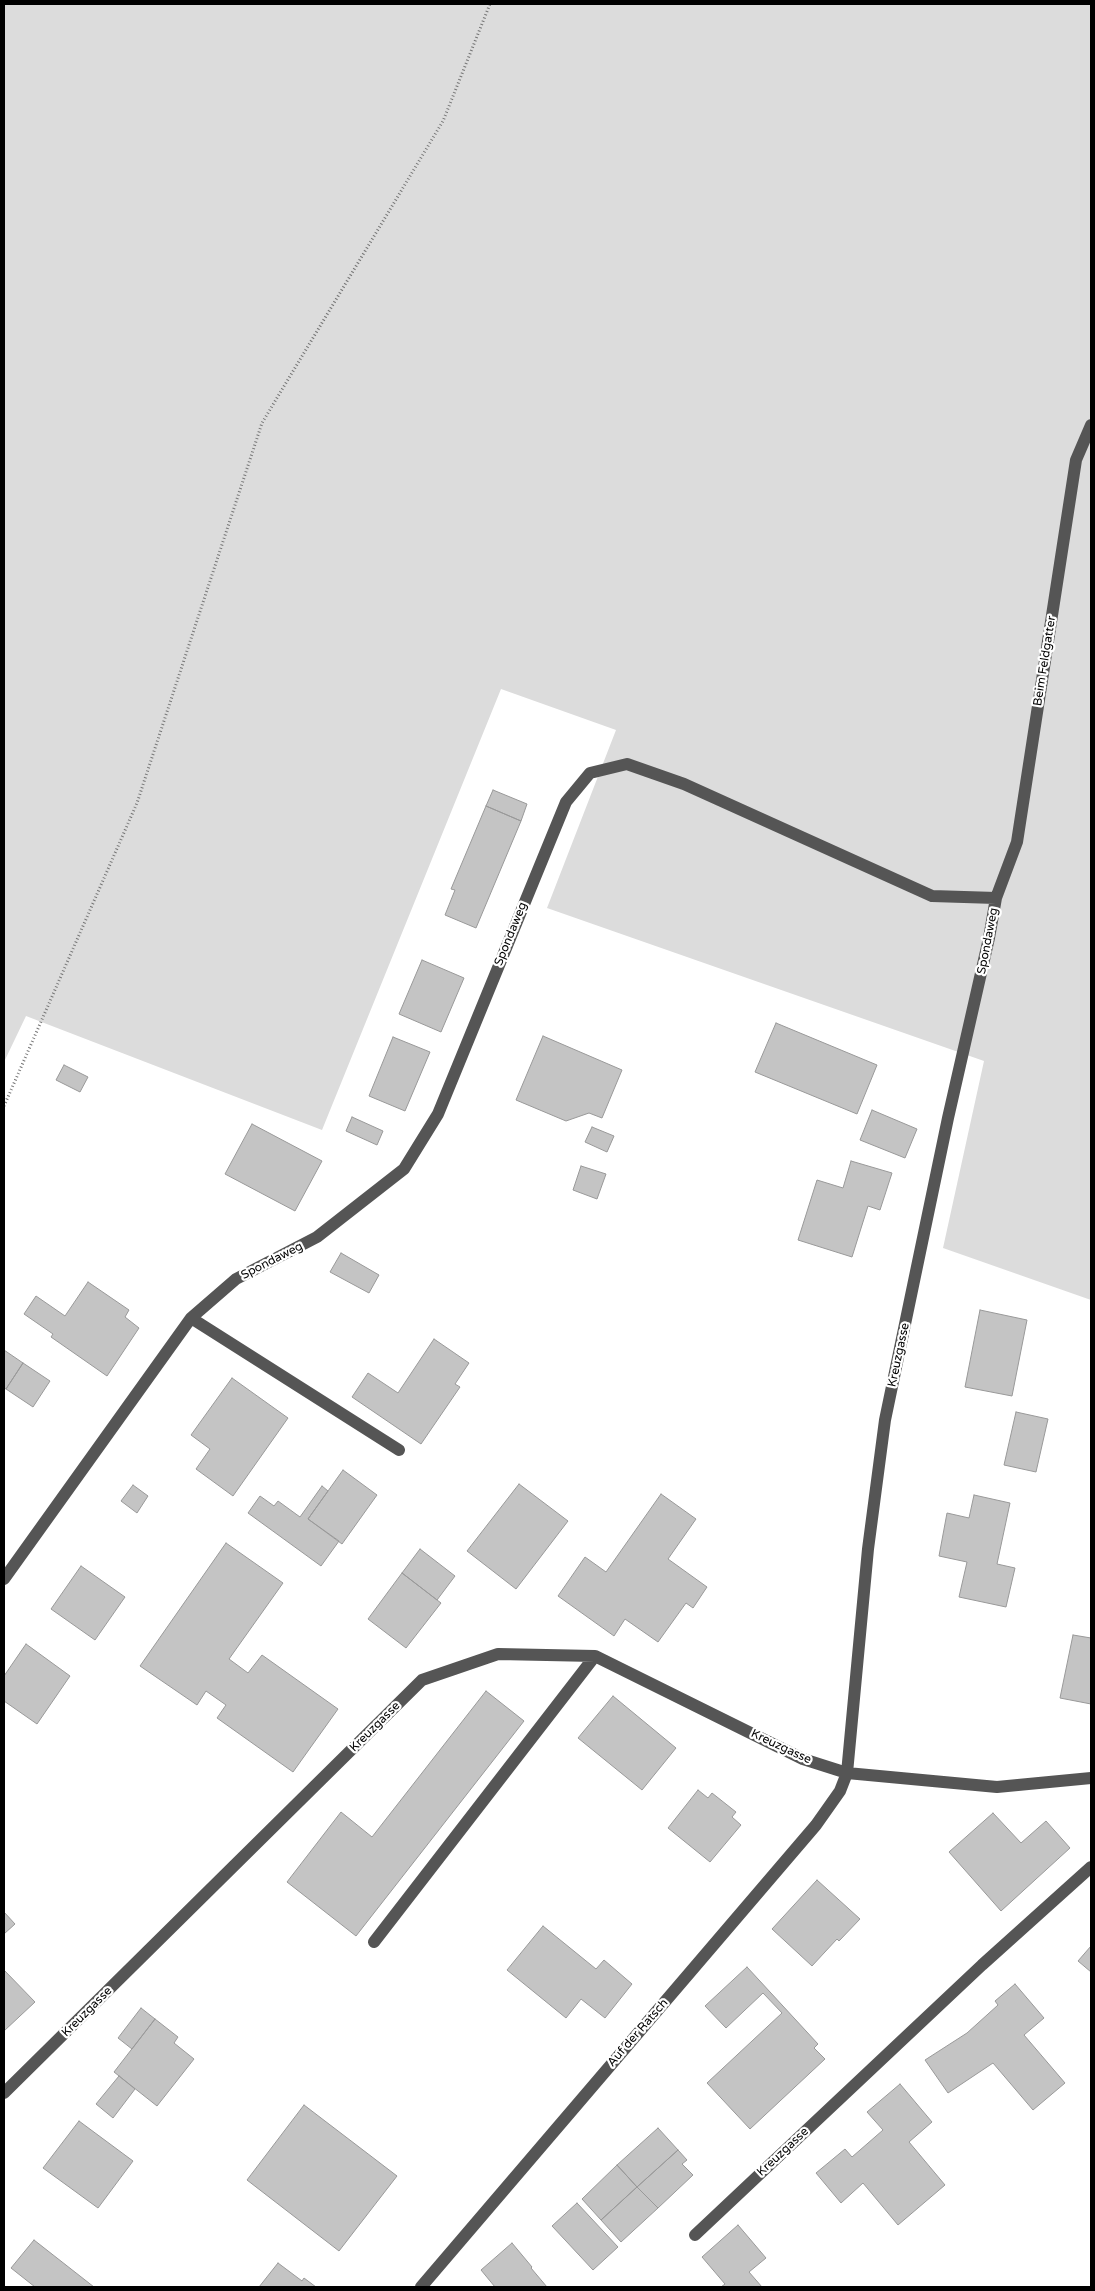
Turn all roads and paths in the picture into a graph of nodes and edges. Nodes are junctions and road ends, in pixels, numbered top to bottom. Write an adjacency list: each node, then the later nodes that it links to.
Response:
1 (490, 4): 4 (path)
2 (1091, 425): 3 (street, Beim Feldgatter)
3 (996, 898): 5 (street, Spondaweg); 6 (street, Spondaweg)
4 (4, 1106)
5 (948, 1118): 10 (street, Kreuzgasse)
6 (191, 1318): 7 (street); 8 (street, Spondaweg)
7 (399, 1450)
8 (4, 1580)
9 (595, 1656): 10 (street, Kreuzgasse); 13 (street); 14 (street, Kreuzgasse)
10 (847, 1773): 11 (street, Kreuzgasse); 16 (street, Auf der Ratsch)
11 (1091, 1778)
12 (1091, 1867): 15 (street, Kreuzgasse)
13 (374, 1942)
14 (4, 2094)
15 (695, 2235)
16 (420, 2287)

